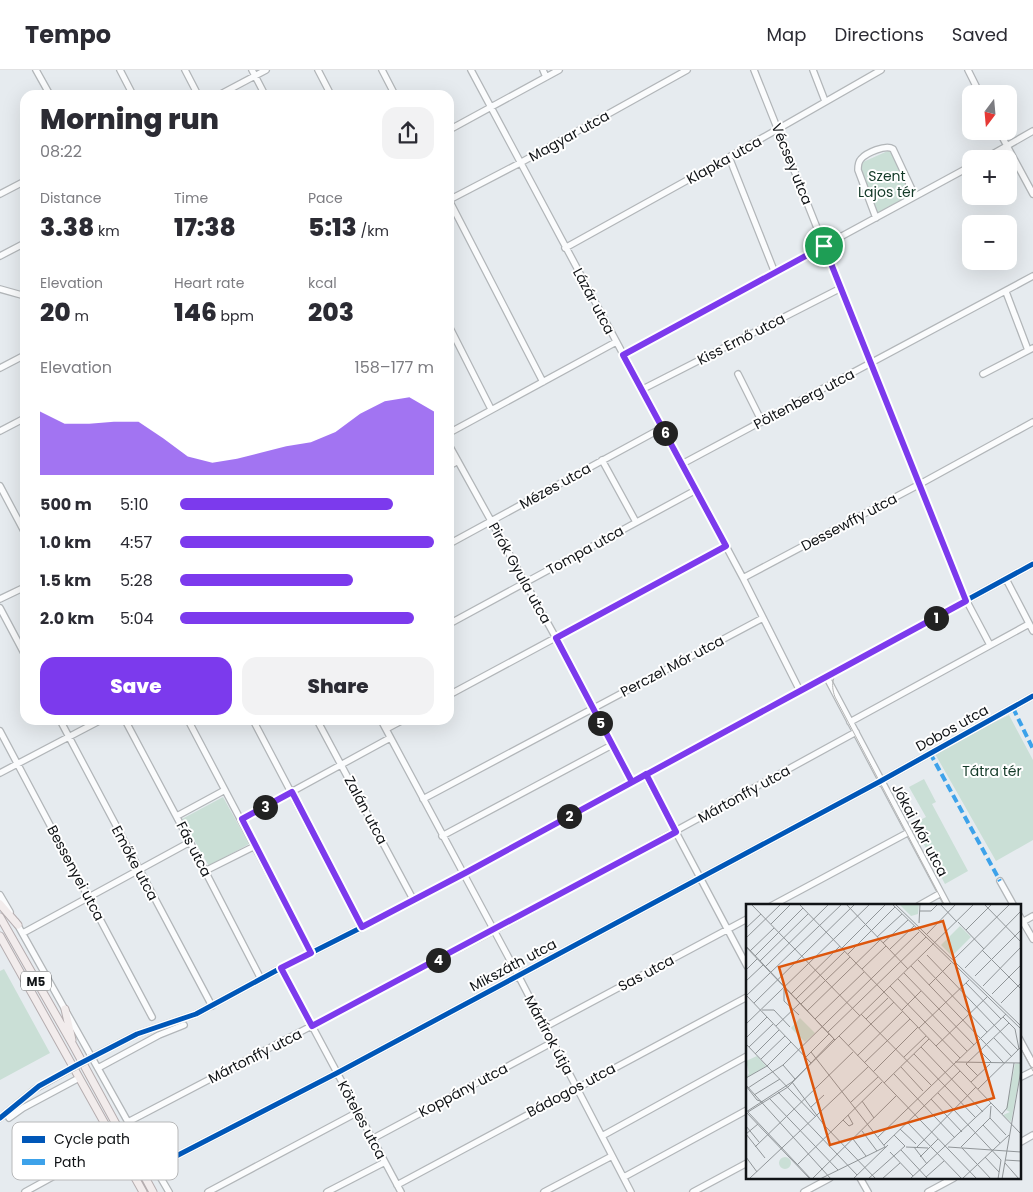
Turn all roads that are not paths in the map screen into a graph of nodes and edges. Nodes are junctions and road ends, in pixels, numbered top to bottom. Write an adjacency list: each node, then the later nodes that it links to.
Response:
1 (36, 70): 18 (street)
2 (120, 70): 19 (street)
3 (185, 70): 20 (street)
4 (266, 70): 15 (street)
5 (318, 70): 23 (street)
6 (382, 70): 24 (street)
7 (471, 70): 26 (street, Lázár utca)
8 (543, 70): 16 (street)
9 (559, 70): 16 (street)
10 (687, 70): 34 (street, Magyar utca)
11 (754, 70): 28 (street, Vécsey utca)
12 (813, 70): 25 (street)
13 (881, 70): 25 (street, Klapka utca)
14 (968, 70): 17 (street)
15 (254, 73): 21 (street); 22 (street)
16 (546, 77): 26 (street)
17 (976, 85)
18 (47, 90)
19 (131, 90)
20 (195, 90)
21 (227, 90)
22 (262, 90)
23 (328, 90)
24 (392, 90)
25 (825, 101): 28 (street, Klapka utca)
26 (491, 108): 27 (street); 34 (street, Lázár utca)
27 (454, 127)
28 (778, 129): 33 (street, Klapka utca); 44 (street, Vécsey utca)
29 (1033, 131): 31 (street)
30 (1004, 140): 31 (street)
31 (1007, 146): 32 (street); 38 (street)
32 (1000, 150)
33 (729, 157): 45 (street, Klapka utca); 47 (street)
34 (520, 163): 40 (street, Magyar utca); 45 (street, Lázár utca)
35 (962, 171): 39 (street)
36 (20, 184): 37 (street)
37 (0, 194)
38 (1033, 194)
39 (915, 196): 42 (street); 42 (street)
40 (454, 197)
41 (454, 210): 62 (street)
42 (876, 218): 44 (street)
43 (20, 246): 46 (street)
44 (824, 246): 47 (street); 49 (street, Vécsey utca)
45 (565, 248): 54 (street, Lázár utca)
46 (0, 256)
47 (775, 273): 56 (street)
48 (1033, 276): 51 (street, Pöltenberg utca)
49 (841, 288): 58 (street, Vécsey utca); 63 (street, Kiss Ernő utca)
50 (0, 289): 52 (street)
51 (1006, 292): 55 (street); 58 (street, Pöltenberg utca)
52 (20, 295)
53 (454, 336): 64 (street)
54 (616, 342): 56 (street, Lázár utca); 62 (street)
55 (1031, 349): 61 (street)
56 (623, 355): 63 (street, Lázár utca)
57 (20, 357): 59 (street)
58 (872, 362): 66 (street, Pöltenberg utca); 76 (street, Vécsey utca)
59 (0, 367)
60 (738, 374): 66 (street)
61 (983, 374)
62 (543, 382): 64 (street)
63 (641, 390): 68 (street, Lázár utca)
64 (491, 409): 69 (street)
65 (20, 421): 70 (street)
66 (762, 422): 75 (street, Pöltenberg utca)
67 (1033, 422): 76 (street, Dessewffy utca)
68 (662, 428): 72 (street, Mézes utca); 75 (street, Lázár utca)
69 (454, 430)
70 (0, 431)
71 (454, 454): 73 (street, Pirók Gyula utca)
72 (602, 460): 79 (street, Mézes utca); 80 (street)
73 (458, 461): 74 (street); 79 (street, Pirók Gyula utca)
74 (454, 463)
75 (682, 464): 78 (street, Lázár utca)
76 (920, 484): 85 (street, Dessewffy utca); 90 (street, Vécsey utca)
77 (0, 486): 81 (street)
78 (696, 490): 80 (street, Tompa utca); 83 (street, Lázár utca)
79 (490, 522): 82 (street, Mézes utca); 87 (street, Pirók Gyula utca)
80 (636, 522): 87 (street, Tompa utca)
81 (20, 524)
82 (454, 541)
83 (726, 546): 85 (street, Lázár utca); 96 (street)
84 (1033, 564): 86 (street)
85 (743, 578): 92 (street, Lázár utca)
86 (1006, 579): 90 (street); 94 (street)
87 (525, 583): 93 (street, Tompa utca); 96 (street, Pirók Gyula utca)
88 (20, 589): 89 (street)
89 (0, 599)
90 (966, 601): 97 (street, Vécsey utca); 99 (street)
91 (0, 608): 98 (street)
92 (763, 618): 100 (street, Lázár utca); 103 (street, Perczel Mór utca)
93 (454, 621)
94 (1029, 624): 95 (street); 97 (street)
95 (1033, 631)
96 (556, 638): 101 (street); 103 (street, Pirók Gyula utca)
97 (990, 645): 104 (street)
98 (20, 646)
99 (826, 676): 100 (street); 104 (street, Jókai Mór utca)
100 (800, 691): 122 (street)
101 (454, 692)
102 (1033, 696): 123 (street, Dobos utca)
103 (593, 708): 118 (street, Pirók Gyula utca); 127 (street, Perczel Mór utca)
104 (850, 722): 115 (street, Jókai Mór utca)
105 (62, 725): 116 (street, Emőke utca)
106 (92, 725): 116 (street)
107 (128, 725): 128 (street, Fás utca)
108 (191, 725): 125 (street)
109 (256, 725): 126 (street)
110 (320, 725): 120 (street, Zalán utca)
111 (384, 725): 113 (street, Mártírok útja)
112 (394, 725): 113 (street)
113 (386, 729): 117 (street, Mártírok útja)
114 (0, 730): 119 (street, Bessenyei utca)
115 (856, 732): 123 (street, Jókai Mór utca); 130 (street, Mártonffy utca)
116 (69, 738): 119 (street); 135 (street, Emőke utca)
117 (390, 738): 120 (street); 127 (street, Mártírok útja)
118 (612, 745): 124 (street, Pirók Gyula utca); 132 (street)
119 (18, 764): 121 (street); 142 (street, Bessenyei utca)
120 (341, 765): 126 (street); 143 (street, Zalán utca)
121 (0, 773)
122 (646, 774): 124 (street); 130 (street)
123 (882, 780): 131 (street, Jókai Mór utca); 138 (street, Mikszáth utca)
124 (632, 782): 137 (street)
125 (225, 790): 128 (street); 129 (street)
126 (292, 792): 129 (street); 154 (street)
127 (423, 799): 132 (street, Mártírok útja)
128 (176, 816): 133 (street, Fás utca)
129 (242, 819): 134 (street)
130 (676, 832): 138 (street); 156 (street, Mártonffy utca)
131 (909, 832): 140 (street, Jókai Mór utca); 145 (street)
132 (442, 836): 137 (street, Mártírok útja)
133 (190, 842): 135 (street); 136 (street, Fás utca)
134 (255, 846): 136 (street); 161 (street)
135 (138, 870): 142 (street); 167 (street, Emőke utca)
136 (205, 871): 165 (street, Fás utca)
137 (463, 874): 143 (street); 156 (street, Mártírok útja)
138 (700, 878): 155 (street); 164 (street, Mikszáth utca)
139 (1000, 881): 148 (street)
140 (941, 893): 146 (street); 147 (street, Jókai Mór utca)
141 (0, 895): 153 (street)
142 (89, 896): 157 (street); 169 (street, Bessenyei utca)
143 (414, 901): 154 (street)
144 (0, 904): 153 (main road)
145 (775, 904)
146 (922, 904)
147 (947, 904)
148 (1013, 904)
149 (1033, 915): 152 (street)
150 (0, 917): 175 (main road, M5)
151 (746, 920): 155 (street, Sas utca)
152 (1021, 923): 159 (street)
153 (18, 925): 157 (street)
154 (362, 927): 161 (street)
155 (727, 929): 162 (street); 172 (street, Sas utca)
156 (493, 931): 164 (street, Mártírok útja); 171 (street, Mártonffy utca)
157 (22, 933): 168 (street)
158 (0, 936): 160 (main road, M5)
159 (1033, 939)
160 (2, 946): 182 (main road, M5)
161 (311, 953): 163 (street)
162 (746, 964)
163 (281, 968): 165 (street); 171 (street, Köteles utca)
164 (518, 975): 172 (street, Mártírok útja); 180 (street, Mikszáth utca)
165 (261, 979): 167 (street)
166 (746, 999): 183 (street, Bádogos utca)
167 (212, 1006): 186 (street, bridge)
168 (65, 1009): 175 (main road); 178 (street)
169 (152, 1017)
170 (184, 1025): 178 (street)
171 (312, 1026): 180 (street, Köteles utca); 190 (street, Mártonffy utca)
172 (545, 1027): 174 (street, Mártírok útja)
173 (1020, 1040): 177 (street)
174 (553, 1042): 183 (street, Mártírok útja); 193 (street, Koppány utca)
175 (73, 1045): 189 (main road, M5)
176 (746, 1057): 192 (street)
177 (1033, 1064)
178 (98, 1068): 190 (street)
179 (1033, 1070): 181 (street)
180 (337, 1073): 185 (street, Köteles utca); 195 (street, Mikszáth utca)
181 (1020, 1077)
182 (79, 1078): 187 (street); 188 (main road, M5)
183 (577, 1087): 192 (street, Mártírok útja); 207 (street, Bádogos utca)
184 (746, 1111): 199 (street)
185 (358, 1112): 193 (street, Köteles utca); 212 (street)
186 (0, 1118)
187 (9, 1118)
188 (104, 1122)
189 (114, 1122)
190 (128, 1122)
191 (1033, 1135): 194 (street)
192 (602, 1136): 196 (street, Mártírok útja)
193 (372, 1139): 197 (street, Köteles utca)
194 (1020, 1142)
195 (178, 1155)
196 (612, 1156): 199 (street, Mártírok útja); 215 (street)
197 (384, 1162): 207 (street, Köteles utca); 213 (street)
198 (746, 1164): 217 (street)
199 (624, 1178): 216 (street, Mártírok útja)
200 (47, 1180): 208 (street)
201 (137, 1180): 209 (main road, M5)
202 (146, 1180): 210 (main road, M5)
203 (162, 1180): 211 (street)
204 (826, 1180): 218 (street)
205 (861, 1180): 219 (street)
206 (950, 1180): 220 (street)
207 (397, 1185): 214 (street, Köteles utca)
208 (25, 1192)
209 (143, 1192)
210 (152, 1192)
211 (169, 1192)
212 (208, 1192)
213 (327, 1192)
214 (401, 1192)
215 (544, 1192)
216 (631, 1192)
217 (692, 1192)
218 (804, 1192)
219 (868, 1192)
220 (928, 1192)

